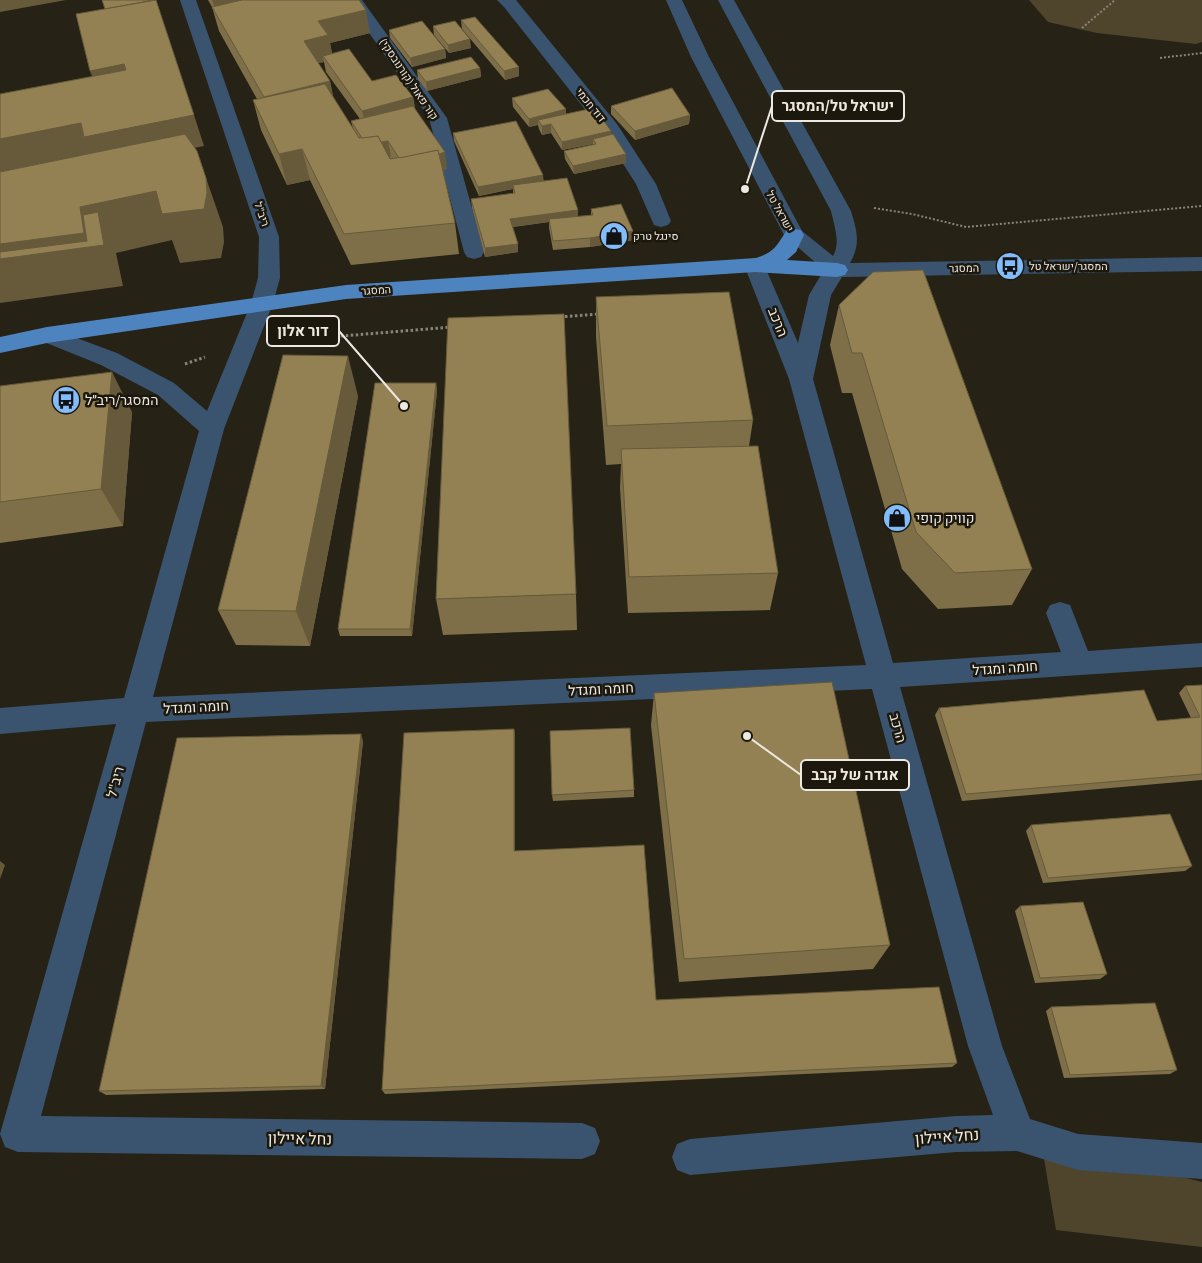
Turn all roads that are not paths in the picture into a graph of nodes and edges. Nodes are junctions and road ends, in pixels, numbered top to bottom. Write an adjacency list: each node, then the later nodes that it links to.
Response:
1 (188, 0): 7 (street, ריב"ל)
2 (354, 0): 10 (street, קור פאול (קורנובסקי))
3 (505, 0): 8 (street, דוד חכמי)
4 (674, 0): 9 (street, ישראל טל)
5 (726, 0): 13 (street)
6 (217, 24): 7 (street)
7 (198, 28): 14 (street, ריב"ל)
8 (661, 221)
9 (794, 235): 12 (main road, המסגר); 13 (street, ישראל טל)
10 (474, 252)
11 (1202, 264): 13 (street, המסגר)
12 (755, 266): 13 (main road, המסגר); 14 (main road, המסגר); 17 (street, הרכב)
13 (837, 270): 17 (street, הרכב)
14 (262, 303): 15 (main road, המסגר); 18 (street, ריב"ל)
15 (46, 336): 16 (main road, המסגר); 18 (street)
16 (0, 345)
17 (801, 379): 22 (street, הרכב)
18 (212, 429): 23 (street, ריב"ל)
19 (1060, 613): 21 (street)
20 (1202, 655): 21 (street, חומה ומגדל)
21 (1079, 663): 22 (street, חומה ומגדל)
22 (884, 676): 23 (street, חומה ומגדל); 25 (street, הרכב)
23 (135, 710): 24 (street, חומה ומגדל); 26 (street, ריב"ל)
24 (0, 721)
25 (1017, 1133): 28 (street, נחל איילון); 29 (street, נחל איילון)
26 (18, 1134): 27 (street, נחל איילון)
27 (582, 1141)
28 (690, 1157)
29 (1202, 1161)

